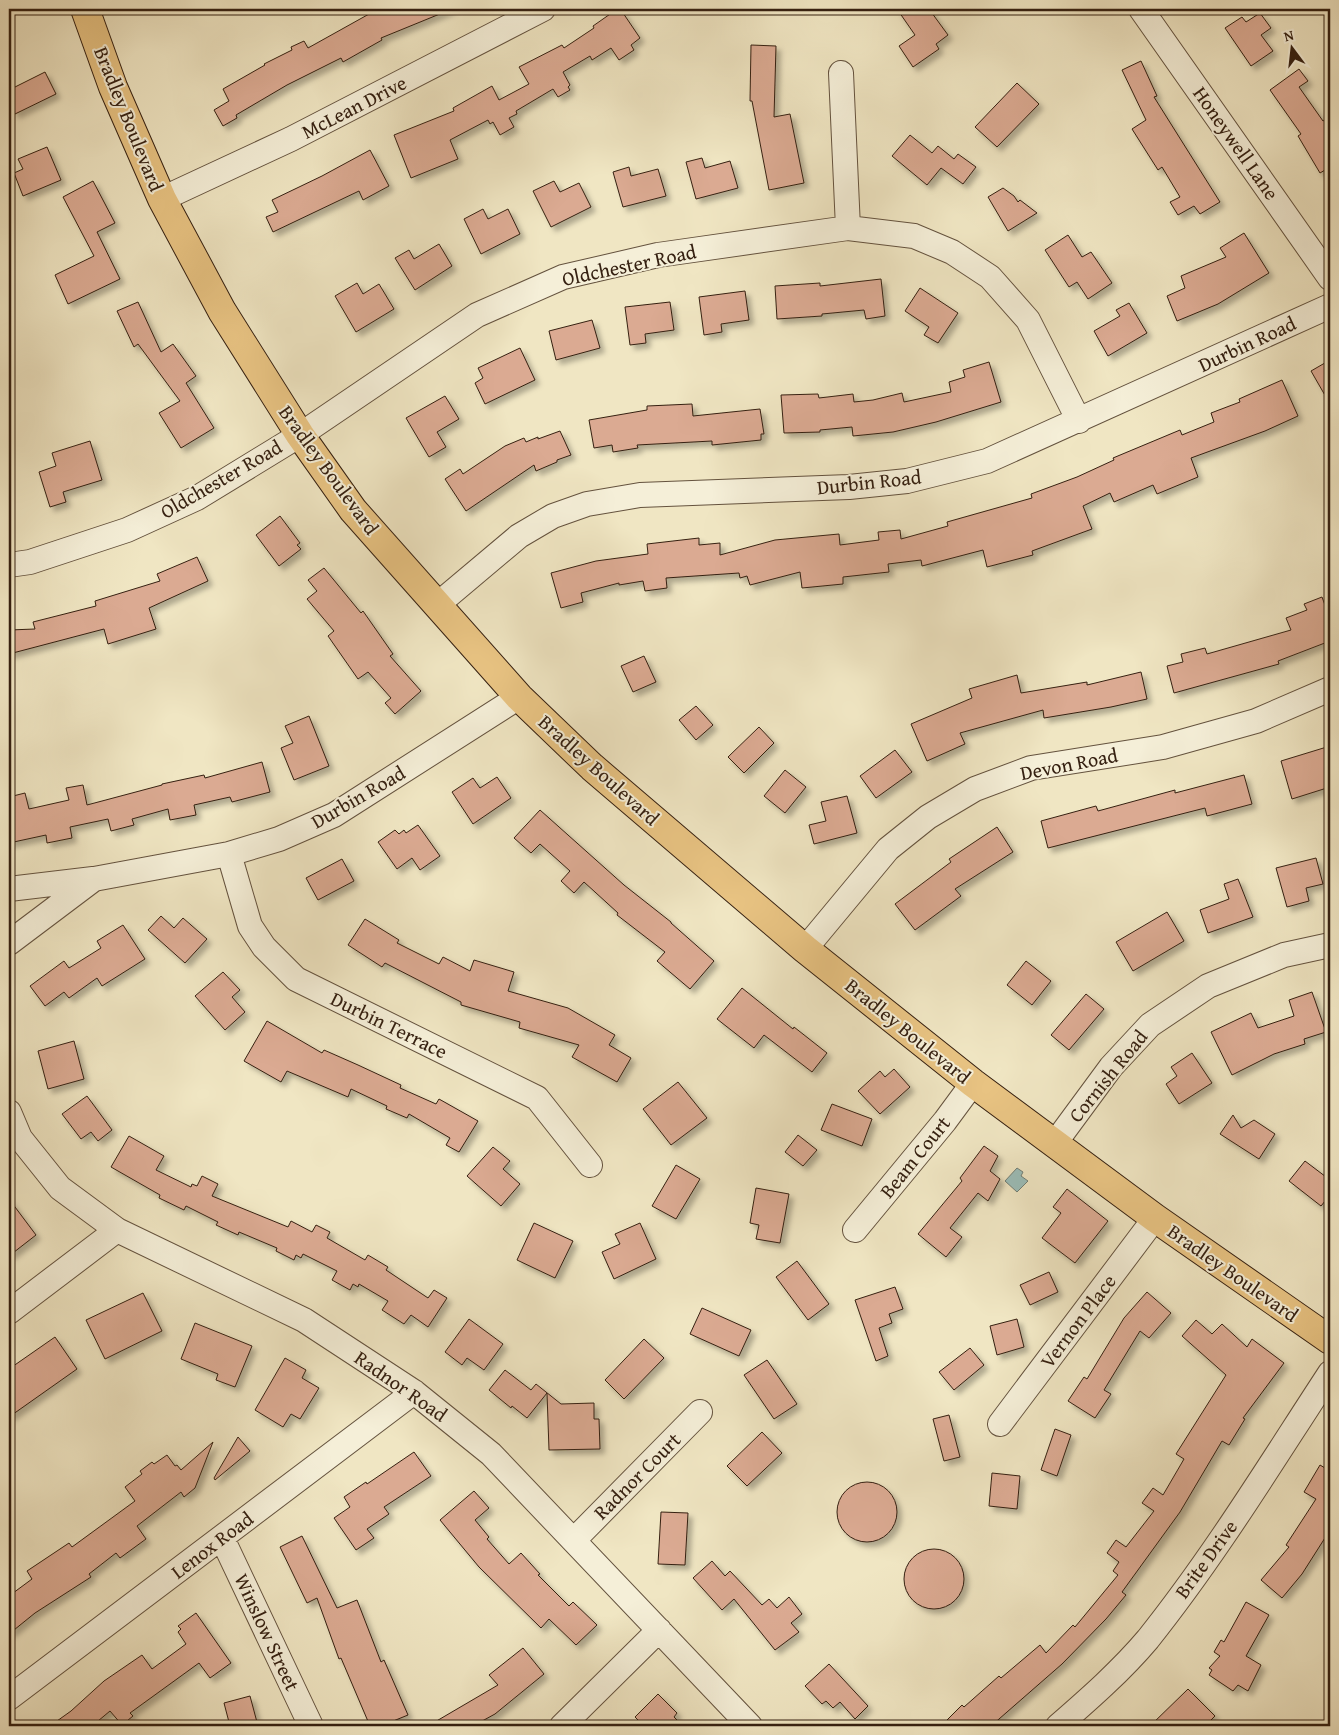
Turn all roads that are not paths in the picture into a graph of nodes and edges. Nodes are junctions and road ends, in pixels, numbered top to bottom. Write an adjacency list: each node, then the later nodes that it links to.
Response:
1 (85, 9): 5 (main road, Bradley Boulevard)
2 (542, 9): 5 (street, McLean Drive)
3 (1141, 9): 7 (street, Honeywell Lane)
4 (841, 74): 6 (street)
5 (162, 199): 10 (main road, Bradley Boulevard)
6 (848, 228): 9 (street, Oldchester Road); 10 (street, Oldchester Road)
7 (1330, 278)
8 (1330, 306): 9 (street, Durbin Road)
9 (1079, 420): 12 (street, Durbin Road)
10 (300, 434): 11 (street, Oldchester Road); 12 (main road, Bradley Boulevard)
11 (9, 565)
12 (437, 604): 14 (main road, Bradley Boulevard)
13 (1330, 689): 20 (street, Devon Road)
14 (519, 697): 15 (street, Durbin Road); 20 (main road, Bradley Boulevard)
15 (229, 854): 16 (street, Durbin Road); 24 (street, Durbin Terrace)
16 (94, 879): 17 (street, Durbin Road); 18 (street, Durbin Road)
17 (9, 889)
18 (9, 943)
19 (1330, 945): 23 (street, Cornish Road)
20 (805, 949): 21 (main road, Bradley Boulevard)
21 (973, 1083): 23 (main road, Bradley Boulevard); 27 (street, Beam Court)
22 (9, 1112): 26 (street, Radnor Road)
23 (1054, 1143): 25 (main road, Bradley Boulevard)
24 (590, 1164)
25 (1155, 1218): 29 (main road, Bradley Boulevard); 33 (street, Vernon Place)
26 (118, 1230): 28 (street); 31 (street, Radnor Road)
27 (855, 1230)
28 (9, 1312)
29 (1330, 1340)
30 (1330, 1373): 41 (street, Brite Drive)
31 (414, 1392): 34 (street, Lenox Road); 35 (street, Radnor Road)
32 (700, 1412): 35 (street, Radnor Court)
33 (1000, 1424)
34 (222, 1538): 37 (street, Lenox Road); 38 (street, Winslow Street)
35 (574, 1540): 36 (street, Radnor Road)
36 (659, 1630): 39 (street); 40 (street, Radnor Road)
37 (9, 1698)
38 (311, 1726)
39 (562, 1726)
40 (750, 1726)
41 (1058, 1726)

